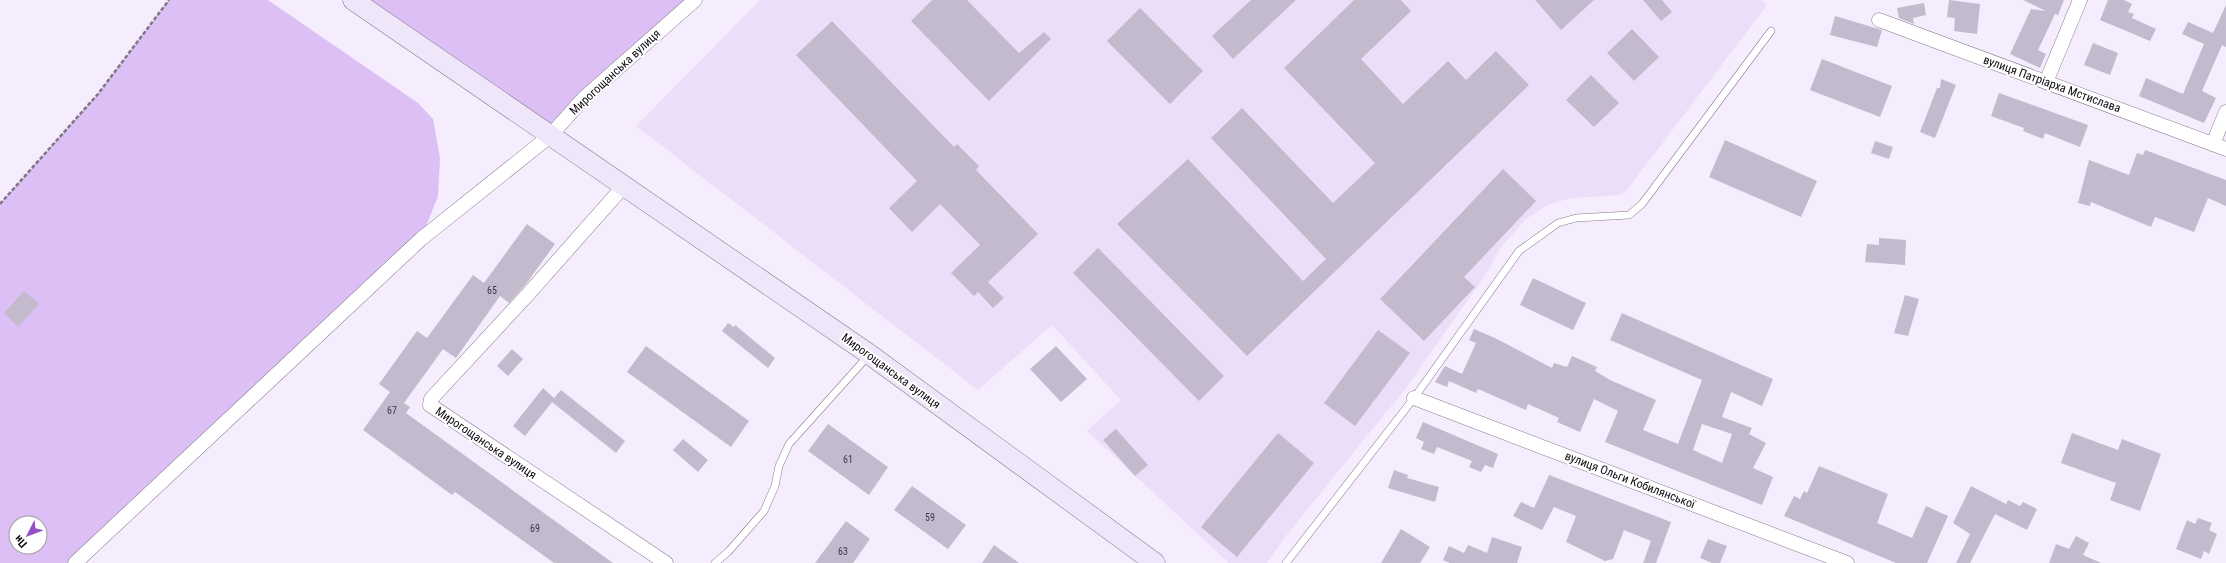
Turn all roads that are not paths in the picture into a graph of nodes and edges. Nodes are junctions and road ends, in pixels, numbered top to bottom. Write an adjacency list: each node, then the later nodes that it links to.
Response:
1 (354, 0): 8 (main road)
2 (695, 0): 8 (street, Мирогощанська вулиця)
3 (2080, 0): 6 (street)
4 (1878, 20): 6 (street, вулиця Патріарха Мстислава)
5 (1771, 31): 12 (lane)
6 (2046, 82): 9 (street, вулиця Патріарха Мстислава)
7 (2226, 112): 9 (street)
8 (550, 136): 10 (main road, Мирогощанська вулиця); 14 (street)
9 (2220, 146)
10 (623, 187): 11 (main road, Мирогощанська вулиця); 15 (street, Мирогощанська вулиця)
11 (869, 354): 16 (lane); 17 (main road, Мирогощанська вулиця)
12 (1414, 398): 13 (street, вулиця Ольги Кобилянської); 18 (lane)
13 (1832, 560): 19 (street, вулиця Ольги Кобилянської)
14 (75, 563)
15 (666, 563)
16 (715, 563)
17 (1155, 563)
18 (1286, 563)
19 (1847, 563)

